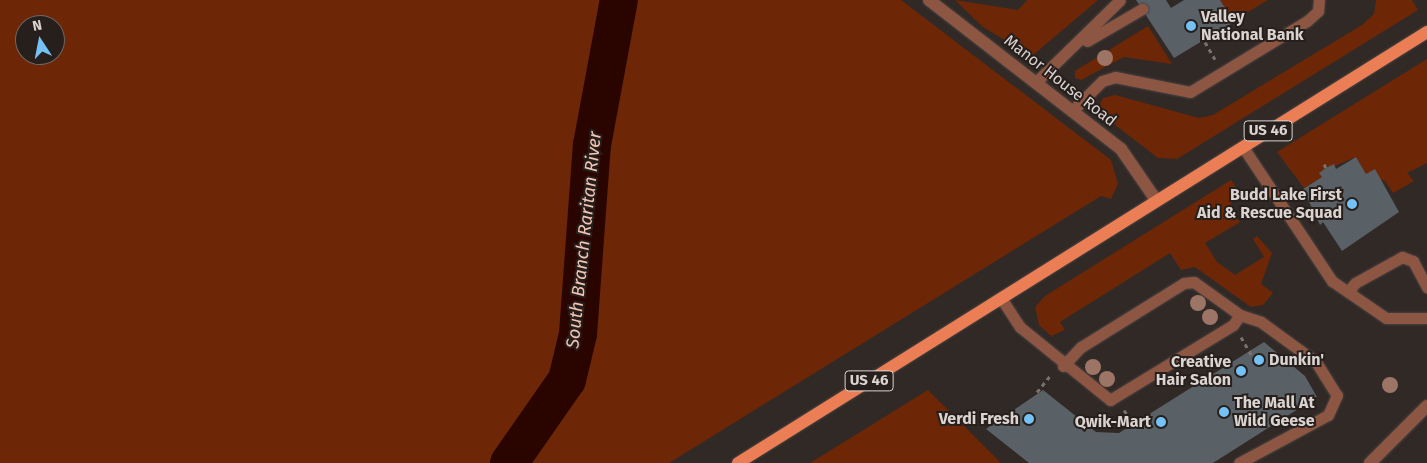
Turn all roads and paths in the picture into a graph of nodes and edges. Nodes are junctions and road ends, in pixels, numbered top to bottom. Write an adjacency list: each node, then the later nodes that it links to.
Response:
1 (929, 0): 7 (street, Manor House Road)
2 (1120, 0): 6 (lane)
3 (1319, 0): 8 (lane)
4 (1142, 9): 6 (lane)
5 (1427, 32): 9 (main road, US 46)
6 (1078, 46): 7 (lane)
7 (1036, 82): 8 (street, Manor House Road)
8 (1072, 111): 10 (street, Manor House Road)
9 (1243, 146): 10 (main road, US 46); 12 (lane)
10 (1156, 200): 13 (main road, US 46)
11 (1427, 287): 12 (lane)
12 (1348, 292): 14 (lane)
13 (1001, 298): 16 (lane); 22 (main road, US 46)
14 (1426, 314)
15 (1240, 316): 16 (lane); 18 (lane); 21 (lane)
16 (1064, 366): 17 (path); 18 (lane)
17 (1037, 392)
18 (1117, 399): 20 (path)
19 (1427, 406): 24 (street)
20 (1136, 427)
21 (1260, 459): 23 (lane)
22 (738, 463)
23 (1239, 463)
24 (1370, 463)

